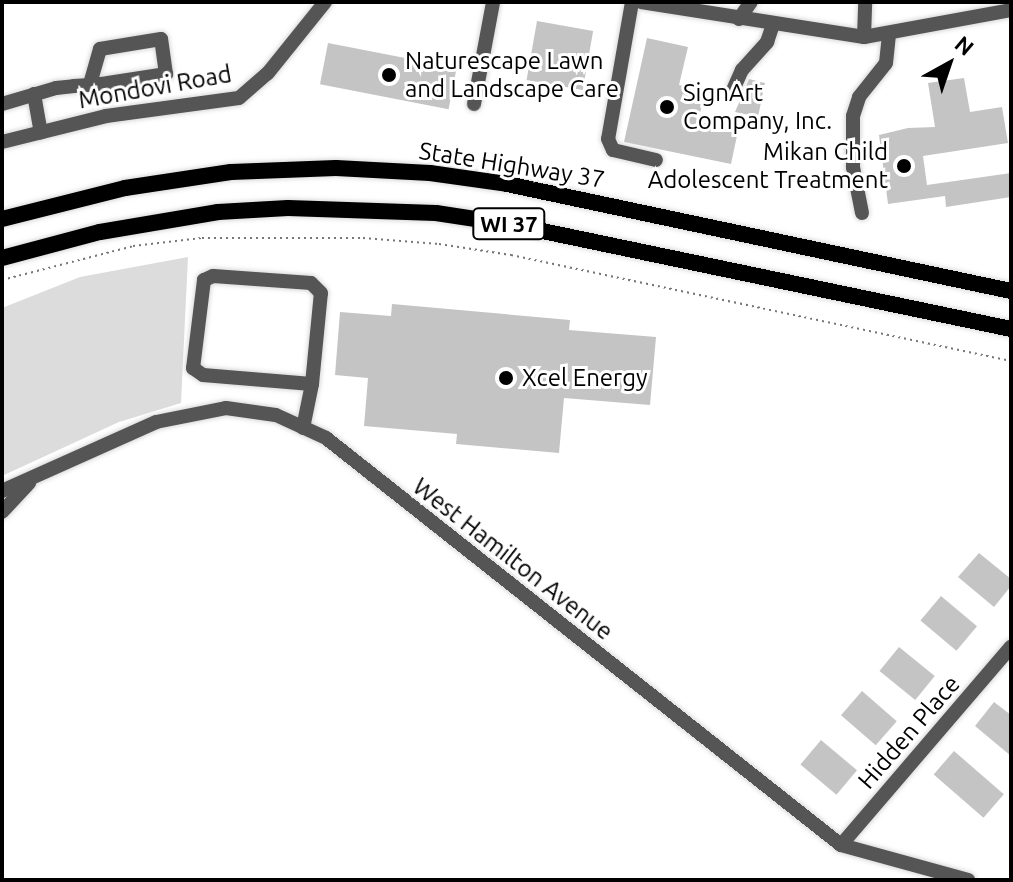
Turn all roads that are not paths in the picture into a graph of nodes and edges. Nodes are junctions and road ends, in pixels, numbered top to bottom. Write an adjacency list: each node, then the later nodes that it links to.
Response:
1 (325, 2): 17 (street, Mondovi Road)
2 (493, 2): 16 (street)
3 (632, 2): 19 (street)
4 (641, 2): 8 (street)
5 (751, 2): 8 (street)
6 (865, 2): 11 (street)
7 (1011, 10): 10 (street)
8 (739, 19): 9 (street)
9 (773, 25): 11 (street); 13 (street)
10 (889, 34): 11 (street); 20 (street)
11 (864, 37)
12 (90, 85): 12 (street); 14 (street)
13 (733, 90)
14 (34, 94): 15 (street); 17 (street)
15 (2, 104)
16 (474, 104)
17 (41, 132): 18 (street, Mondovi Road)
18 (2, 142)
19 (656, 160)
20 (862, 213)
21 (2, 219): 23 (main road, State Highway 37 / WI 37)
22 (2, 258): 24 (main road, WI 37)
23 (1011, 291)
24 (1011, 329)
25 (312, 384): 25 (street); 26 (street)
26 (303, 428): 27 (street, West Hamilton Avenue); 31 (street, West Hamilton Avenue)
27 (42, 473): 28 (street, West Hamilton Avenue); 29 (street)
28 (2, 491)
29 (2, 512)
30 (1011, 647): 31 (street, Hidden Place)
31 (841, 845): 32 (street, West Hamilton Avenue)
32 (968, 880)

